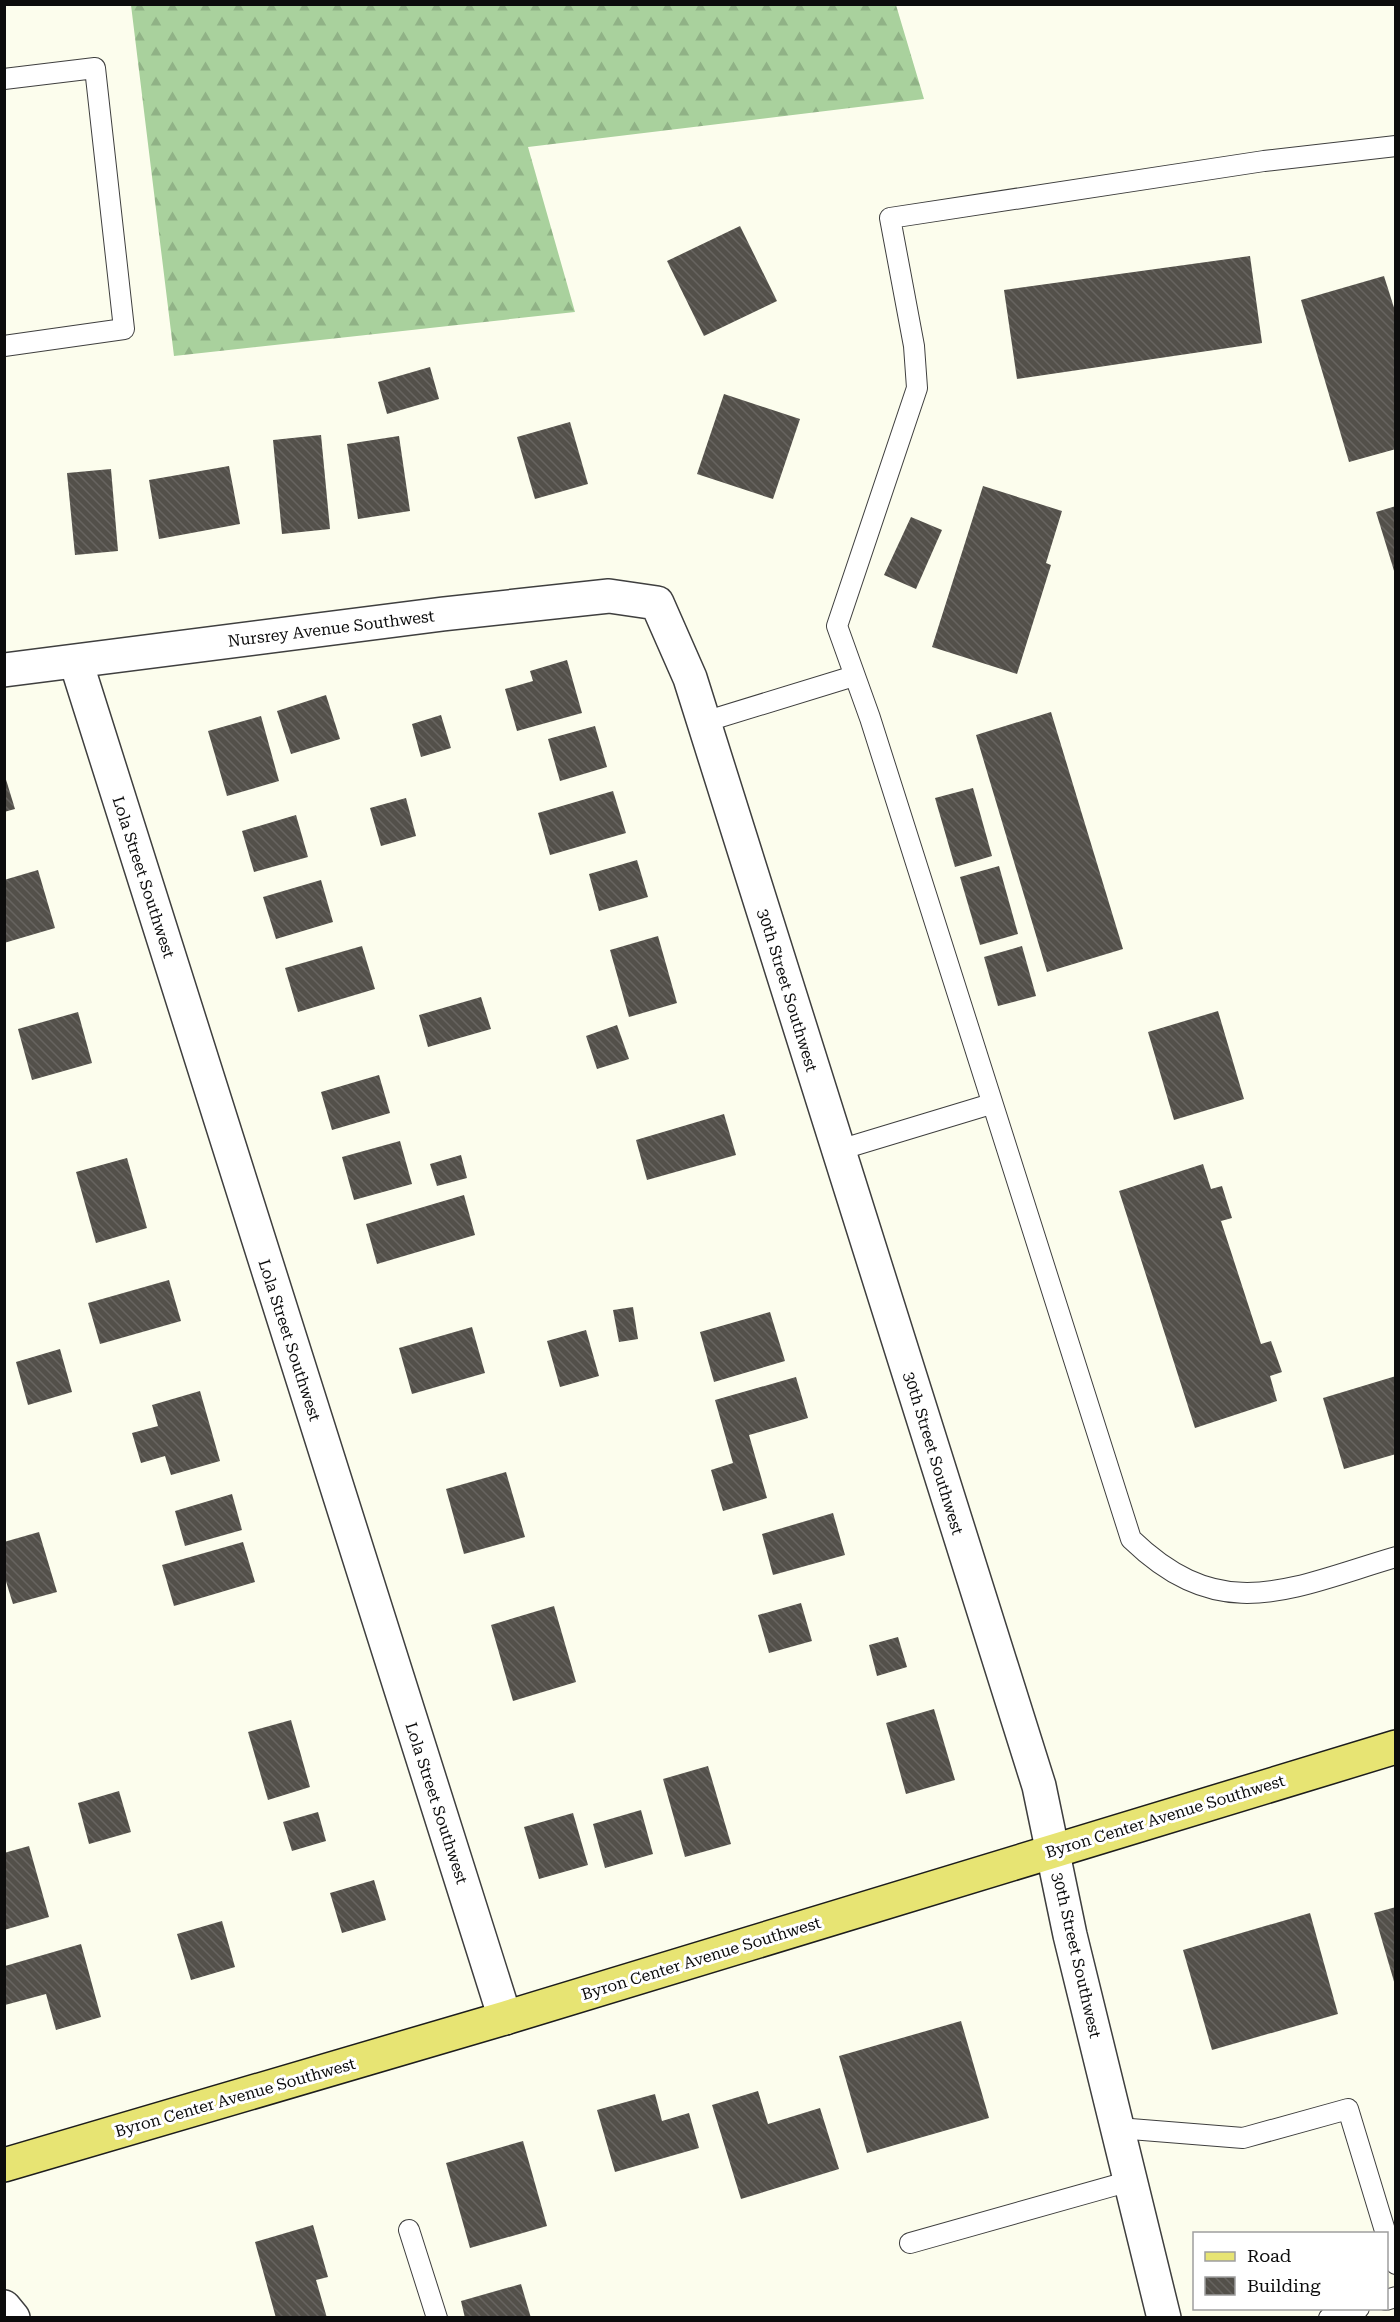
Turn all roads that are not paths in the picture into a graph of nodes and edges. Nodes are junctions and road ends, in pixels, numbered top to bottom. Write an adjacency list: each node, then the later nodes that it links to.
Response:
1 (4, 79): 3 (lane)
2 (1395, 146): 7 (lane)
3 (4, 346)
4 (657, 603): 5 (street, Nursrey Avenue Southwest); 8 (street, 30th Street Southwest)
5 (76, 662): 6 (street, Nursrey Avenue Southwest); 14 (street, Lola Street Southwest)
6 (4, 670)
7 (854, 676): 8 (lane); 9 (lane)
8 (704, 722): 10 (street, 30th Street Southwest)
9 (992, 1104): 10 (lane); 11 (lane)
10 (839, 1150): 13 (street, 30th Street Southwest)
11 (1395, 1557)
12 (1395, 1748): 13 (main road, Byron Center Avenue Southwest)
13 (1054, 1850): 14 (main road, Byron Center Avenue Southwest); 15 (street, 30th Street Southwest)
14 (505, 2018): 16 (main road, Byron Center Avenue Southwest)
15 (1118, 2128): 17 (street, 30th Street Southwest); 19 (lane)
16 (4, 2165)
17 (1131, 2181): 21 (lane); 27 (street, 30th Street Southwest)
18 (409, 2230): 26 (lane)
19 (1385, 2232)
20 (1388, 2241): 22 (lane)
21 (910, 2243)
22 (1395, 2264)
23 (4, 2307): 25 (street)
24 (1353, 2310): 28 (lane)
25 (13, 2318)
26 (437, 2318)
27 (1164, 2318)
28 (1329, 2318)

